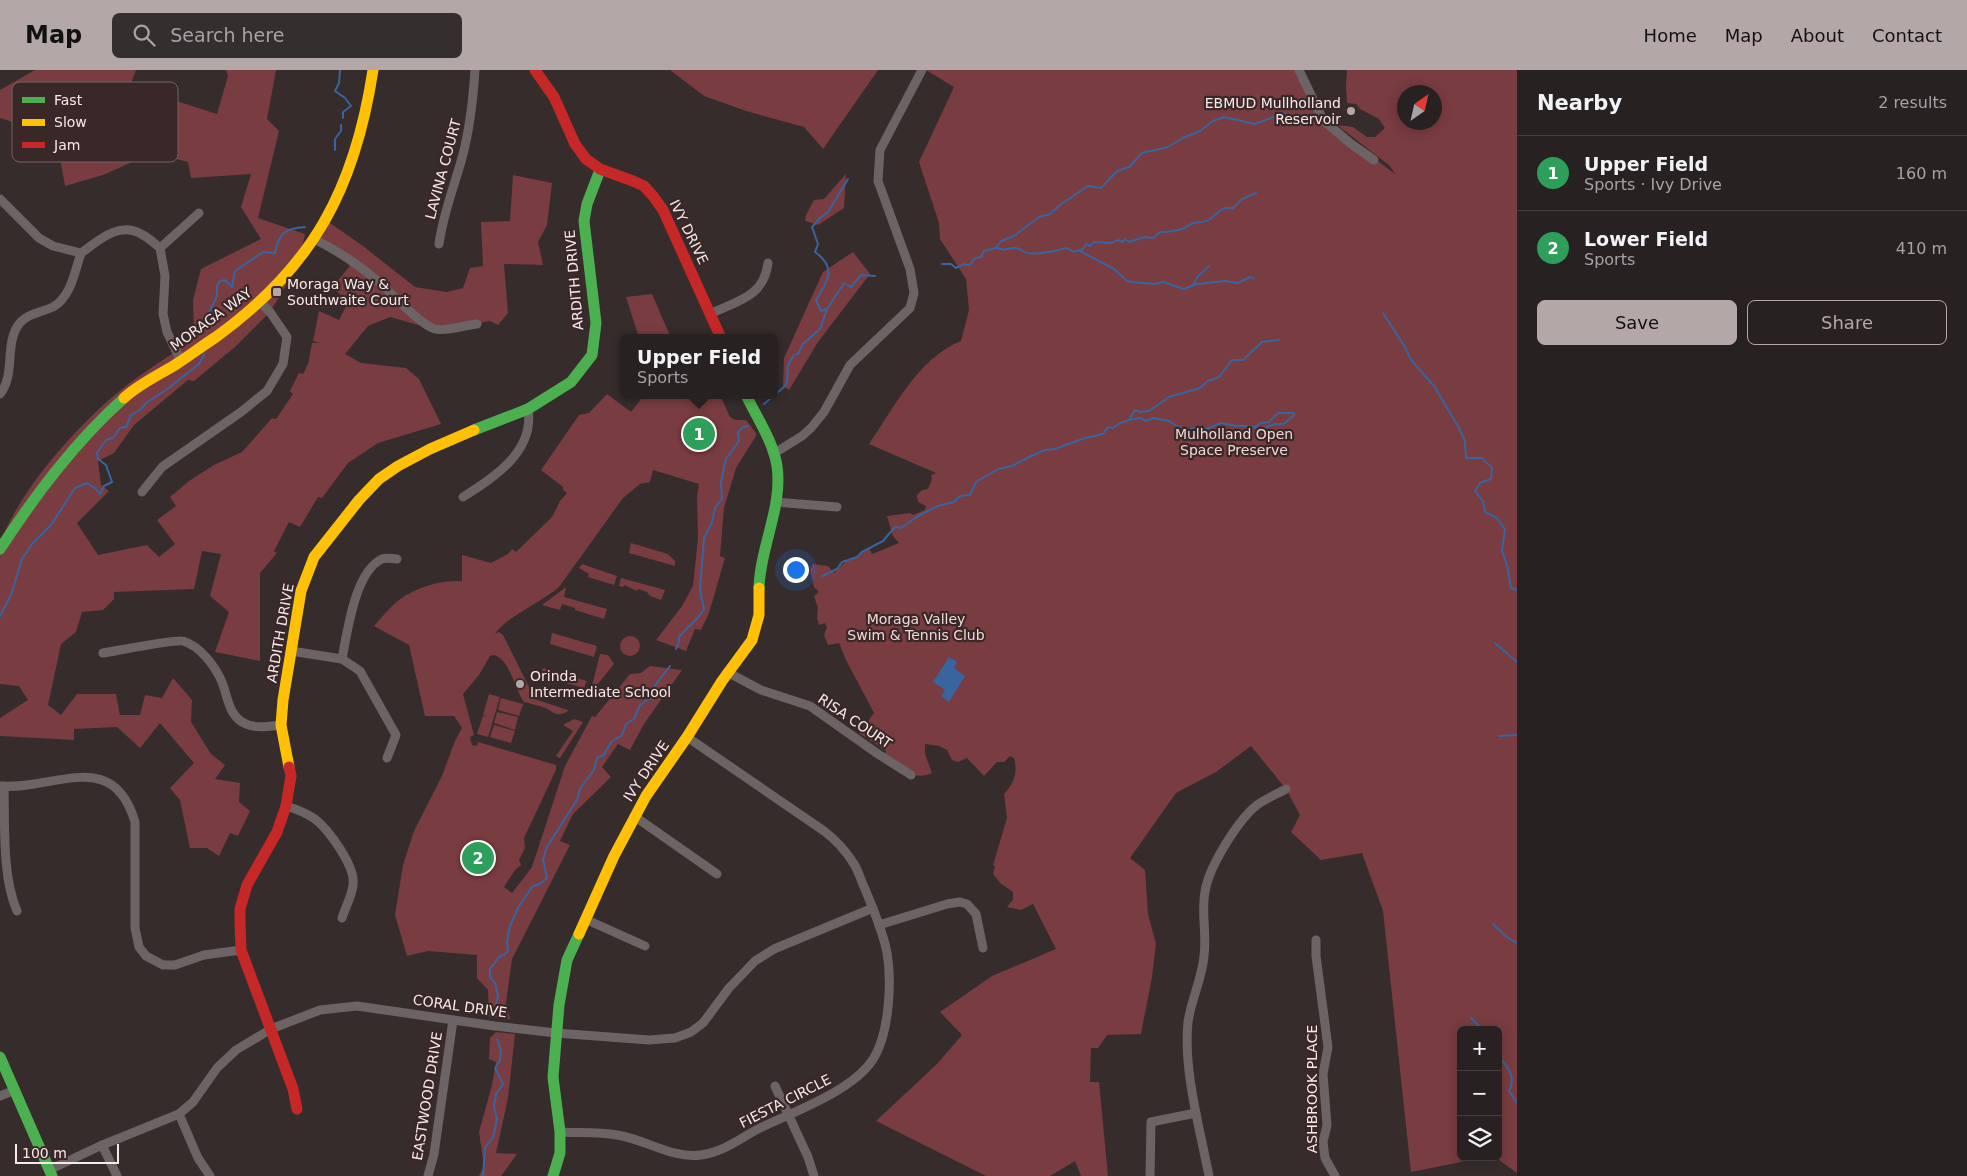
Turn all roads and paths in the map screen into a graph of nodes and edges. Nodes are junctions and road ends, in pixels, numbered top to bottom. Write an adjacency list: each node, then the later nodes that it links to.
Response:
1 (373, 70): 10 (street, MORAGA WAY)
2 (476, 70): 11 (street, LAVINA COURT)
3 (535, 70): 7 (street, IVY DRIVE)
4 (922, 70): 23 (street)
5 (1299, 70): 6 (street)
6 (1374, 160)
7 (600, 170): 16 (street, IVY DRIVE); 22 (street, ARDITH DRIVE)
8 (0, 199): 13 (street)
9 (199, 213): 12 (street)
10 (316, 240): 15 (street, MORAGA WAY); 17 (street)
11 (439, 244)
12 (160, 248): 13 (street); 19 (street)
13 (81, 253): 20 (street)
14 (768, 264): 16 (street)
15 (260, 302): 19 (street, MORAGA WAY); 24 (street)
16 (710, 314): 18 (street, IVY DRIVE)
17 (477, 324)
18 (719, 334)
19 (181, 361): 28 (street, MORAGA WAY)
20 (0, 394)
21 (748, 399): 23 (street, IVY DRIVE)
22 (528, 408): 25 (street); 30 (street, ARDITH DRIVE)
23 (773, 454): 26 (street, IVY DRIVE)
24 (142, 492)
25 (462, 497)
26 (775, 502): 27 (street); 33 (street, IVY DRIVE)
27 (837, 507)
28 (0, 549)
29 (397, 559): 32 (street)
30 (291, 651): 32 (street); 34 (street, ARDITH DRIVE)
31 (103, 652): 34 (street)
32 (342, 659): 36 (street)
33 (727, 672): 35 (street, IVY DRIVE); 37 (street, RISA COURT)
34 (281, 725): 40 (street, ARDITH DRIVE)
35 (687, 737): 41 (street, IVY DRIVE); 43 (street, FIESTA CIRCLE)
36 (386, 758)
37 (911, 774)
38 (2, 786): 44 (street); 51 (street)
39 (1286, 789): 60 (street)
40 (286, 806): 45 (street); 51 (street, ARDITH DRIVE)
41 (634, 816): 42 (street); 46 (street, IVY DRIVE)
42 (717, 874)
43 (873, 908): 47 (street, FIESTA CIRCLE); 54 (street, CORAL DRIVE)
44 (17, 911)
45 (342, 918)
46 (586, 919): 49 (street); 54 (street, IVY DRIVE)
47 (879, 925): 50 (street); 62 (street, FIESTA CIRCLE)
48 (1316, 940): 73 (street, ASHBROOK PLACE)
49 (645, 946)
50 (983, 948)
51 (241, 950): 53 (street, ARDITH DRIVE)
52 (453, 1020): 53 (street, CORAL DRIVE); 54 (street, CORAL DRIVE); 68 (street, EASTWOOD DRIVE)
53 (271, 1029): 59 (street, ARDITH DRIVE); 61 (street, CORAL DRIVE)
54 (556, 1033): 63 (street, IVY DRIVE)
55 (0, 1057): 57 (street)
56 (775, 1086): 62 (street)
57 (15, 1090): 58 (street); 65 (street)
58 (0, 1096)
59 (297, 1109)
60 (1196, 1113): 71 (street); 72 (street)
61 (179, 1114): 64 (street, CORAL DRIVE); 67 (street)
62 (788, 1115): 63 (street, FIESTA CIRCLE); 70 (street)
63 (560, 1132): 69 (street, IVY DRIVE)
64 (102, 1145): 65 (street, CORAL DRIVE); 66 (street)
65 (50, 1173)
66 (117, 1176)
67 (210, 1176)
68 (428, 1176)
69 (553, 1176)
70 (814, 1176)
71 (1150, 1176)
72 (1209, 1176)
73 (1335, 1176)

